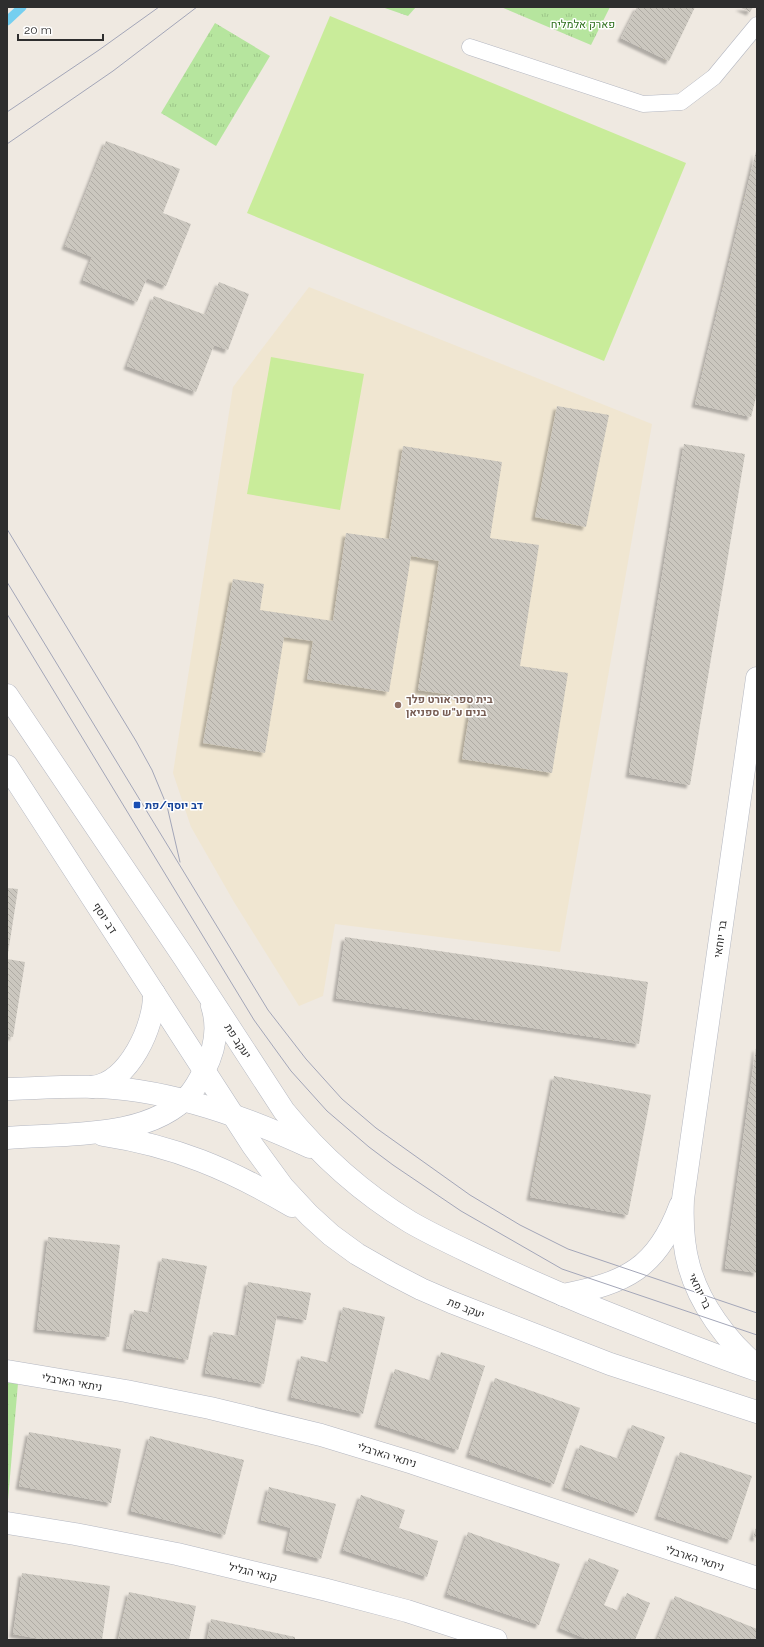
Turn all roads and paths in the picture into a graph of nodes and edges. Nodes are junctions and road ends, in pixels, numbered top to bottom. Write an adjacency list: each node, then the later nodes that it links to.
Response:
1 (757, 25): 2 (lane)
2 (470, 47)
3 (757, 678): 16 (main road, בר יוחאי)
4 (7, 695): 6 (main road)
5 (7, 766): 7 (main road, דב יוסף)
6 (205, 990): 8 (main road, יעקב פת); 15 (main road, יעקב פת)
7 (154, 993): 8 (main road, דב יוסף); 9 (main road)
8 (205, 1070): 11 (main road, יעקב פת); 12 (main road, יעקב פת)
9 (88, 1087): 10 (main road, יעקב פת); 11 (main road, יעקב פת)
10 (7, 1089)
11 (182, 1101): 12 (main road, יעקב פת); 13 (main road, יעקב פת)
12 (233, 1115): 15 (main road, יעקב פת); 17 (main road, יעקב פת)
13 (82, 1133): 14 (main road, יעקב פת); 17 (main road)
14 (7, 1138)
15 (324, 1155): 18 (main road, יעקב פת)
16 (682, 1199): 18 (main road, בר יוחאי); 19 (main road, בר יוחאי)
17 (308, 1215): 22 (main road, יעקב פת)
18 (563, 1295): 20 (main road, יעקב פת)
19 (757, 1366)
20 (757, 1370)
21 (7, 1371): 24 (main road, ניתאי הארבלי)
22 (757, 1412)
23 (7, 1523): 25 (main road, קנאי הגליל)
24 (757, 1578)
25 (496, 1640)

